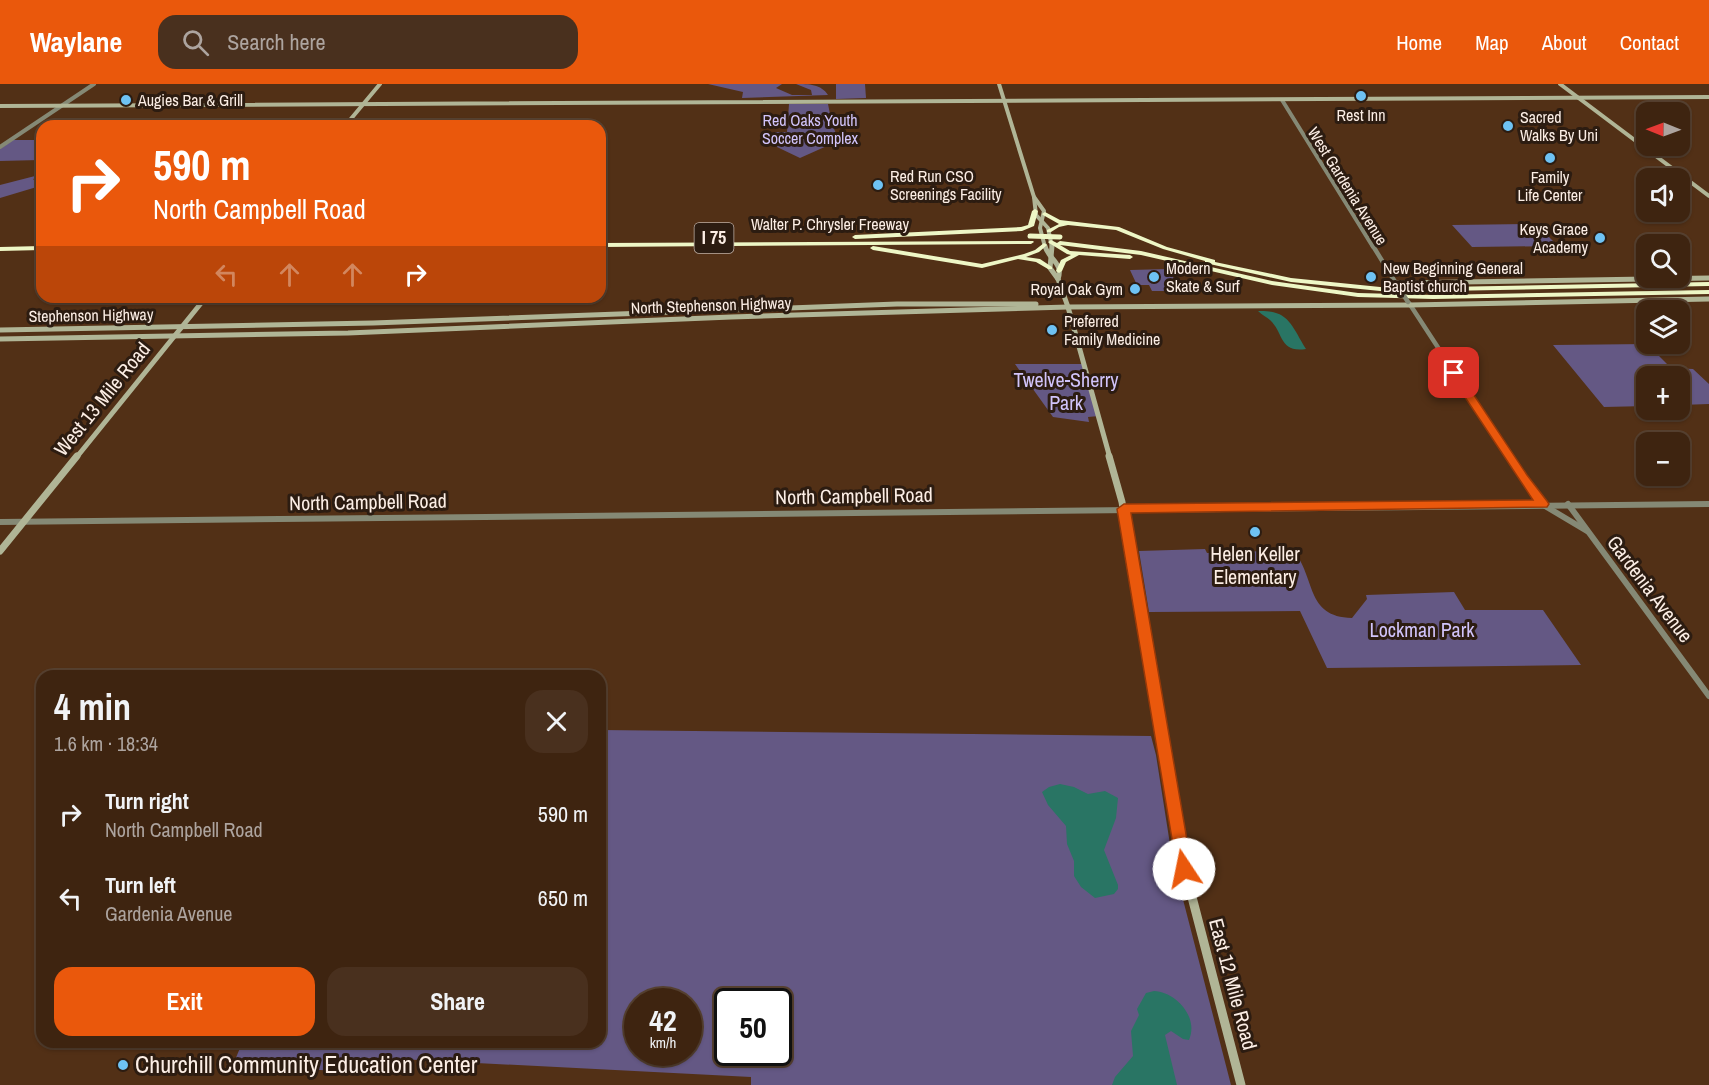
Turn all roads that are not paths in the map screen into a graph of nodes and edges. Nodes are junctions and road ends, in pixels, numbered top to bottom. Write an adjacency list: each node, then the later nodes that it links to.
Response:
1 (92, 84): 11 (street)
2 (380, 84): 9 (main road)
3 (999, 84): 7 (main road)
4 (1560, 84): 6 (main road)
5 (1709, 97): 6 (main road)
6 (1577, 98): 8 (main road); 16 (main road)
7 (1003, 100): 8 (main road); 9 (main road); 17 (main road)
8 (1282, 100): 46 (street, West Gardenia Avenue)
9 (364, 104): 11 (main road); 13 (main road)
10 (0, 106): 11 (main road)
11 (59, 106): 12 (street)
12 (37, 120)
13 (350, 120)
14 (36, 121): 15 (street)
15 (0, 145)
16 (1709, 196)
17 (1034, 197): 18 (main road); 19 (main road)
18 (1035, 211): 20 (main road); 22 (highway)
19 (1045, 214): 20 (main road); 21 (highway)
20 (1042, 221): 23 (main road); 25 (main road)
21 (1074, 224): 23 (highway); 40 (highway)
22 (1022, 229): 24 (highway); 25 (highway)
23 (1049, 231): 30 (main road)
24 (855, 237): 26 (highway, Walter P. Chrysler Freeway / I 75); 27 (highway, Walter P. Chrysler Freeway / I 75)
25 (1042, 237): 30 (main road)
26 (606, 239)
27 (1031, 239): 31 (highway, Walter P. Chrysler Freeway / I 75); 40 (highway, Walter P. Chrysler Freeway / I 75)
28 (0, 243): 29 (highway)
29 (36, 243)
30 (1048, 243): 35 (highway); 36 (main road); 37 (highway)
31 (793, 244): 32 (highway, Walter P. Chrysler Freeway / I 75); 37 (highway)
32 (606, 245)
33 (36, 248): 34 (highway)
34 (0, 249)
35 (1089, 255): 39 (highway); 40 (highway)
36 (1052, 257): 38 (main road); 39 (main road)
37 (1012, 259): 38 (highway)
38 (1050, 268): 42 (main road)
39 (1059, 271): 42 (main road)
40 (1237, 272): 48 (highway, I 75); 49 (highway, I 75)
41 (1709, 278): 43 (main road)
42 (1058, 279): 57 (main road, East 12 Mile Road)
43 (1690, 279)
44 (1636, 280): 46 (main road)
45 (1636, 282): 48 (highway)
46 (1397, 284): 54 (street, Gardenia Avenue, bridge)
47 (1709, 284): 48 (highway, I 75)
48 (1560, 288)
49 (1709, 296): 54 (main road, North Stephenson Highway)
50 (201, 303): 76 (main road, West 13 Mile Road)
51 (942, 303): 52 (main road, North Stephenson Highway); 53 (main road, North Stephenson Highway); 59 (main road)
52 (984, 303): 57 (main road, North Stephenson Highway); 60 (main road)
53 (897, 304): 55 (main road, North Stephenson Highway); 62 (main road)
54 (1409, 304): 57 (main road, North Stephenson Highway); 87 (street, Gardenia Avenue)
55 (868, 305): 56 (main road, North Stephenson Highway); 63 (main road)
56 (777, 307): 58 (main road, North Stephenson Highway); 65 (main road)
57 (1068, 307): 60 (main road, North Stephenson Highway); 90 (main road, East 12 Mile Road)
58 (664, 311): 61 (main road, North Stephenson Highway); 67 (main road)
59 (939, 311): 60 (main road, North Stephenson Highway); 62 (main road, North Stephenson Highway)
60 (946, 311)
61 (642, 312): 64 (main road, North Stephenson Highway); 69 (main road)
62 (849, 313): 63 (main road, North Stephenson Highway)
63 (822, 314): 65 (main road, North Stephenson Highway)
64 (560, 316): 66 (main road, North Stephenson Highway); 73 (main road)
65 (731, 317): 67 (main road, North Stephenson Highway)
66 (462, 320): 68 (main road, North Stephenson Highway); 78 (main road)
67 (611, 322): 69 (main road, North Stephenson Highway)
68 (373, 323): 70 (main road, North Stephenson Highway); 80 (main road)
69 (590, 323): 73 (main road, North Stephenson Highway)
70 (332, 324): 72 (main road, North Stephenson Highway); 79 (main road)
71 (249, 326): 72 (main road, North Stephenson Highway); 76 (main road, North Stephenson Highway); 83 (main road)
72 (260, 326): 81 (main road)
73 (506, 327): 78 (main road, North Stephenson Highway)
74 (118, 328): 75 (main road, Stephenson Highway); 77 (main road, Stephenson Highway); 85 (main road)
75 (160, 328): 76 (main road, Stephenson Highway); 84 (main road)
76 (182, 328): 82 (main road, West 13 Mile Road)
77 (0, 330)
78 (414, 330): 80 (main road, North Stephenson Highway)
79 (312, 333): 80 (main road, North Stephenson Highway); 81 (main road, North Stephenson Highway)
80 (348, 333)
81 (212, 335): 83 (main road, North Stephenson Highway)
82 (175, 336): 83 (main road, North Stephenson Highway); 84 (main road, Stephenson Highway); 92 (main road, West 13 Mile Road)
83 (198, 336)
84 (104, 337): 85 (main road, Stephenson Highway)
85 (41, 338): 86 (main road, Stephenson Highway)
86 (0, 339)
87 (1543, 504): 88 (street, North Campbell Road); 90 (street, North Campbell Road); 93 (street, Gardenia Avenue)
88 (1568, 504): 89 (street, North Campbell Road); 93 (street, Gardenia Avenue)
89 (1709, 504)
90 (1124, 509): 92 (street, North Campbell Road); 96 (main road, East 12 Mile Road)
91 (0, 522): 92 (street, North Campbell Road)
92 (24, 522): 94 (main road, West 13 Mile Road)
93 (1587, 531): 95 (street, Gardenia Avenue)
94 (0, 551)
95 (1709, 696)
96 (1241, 1085)

